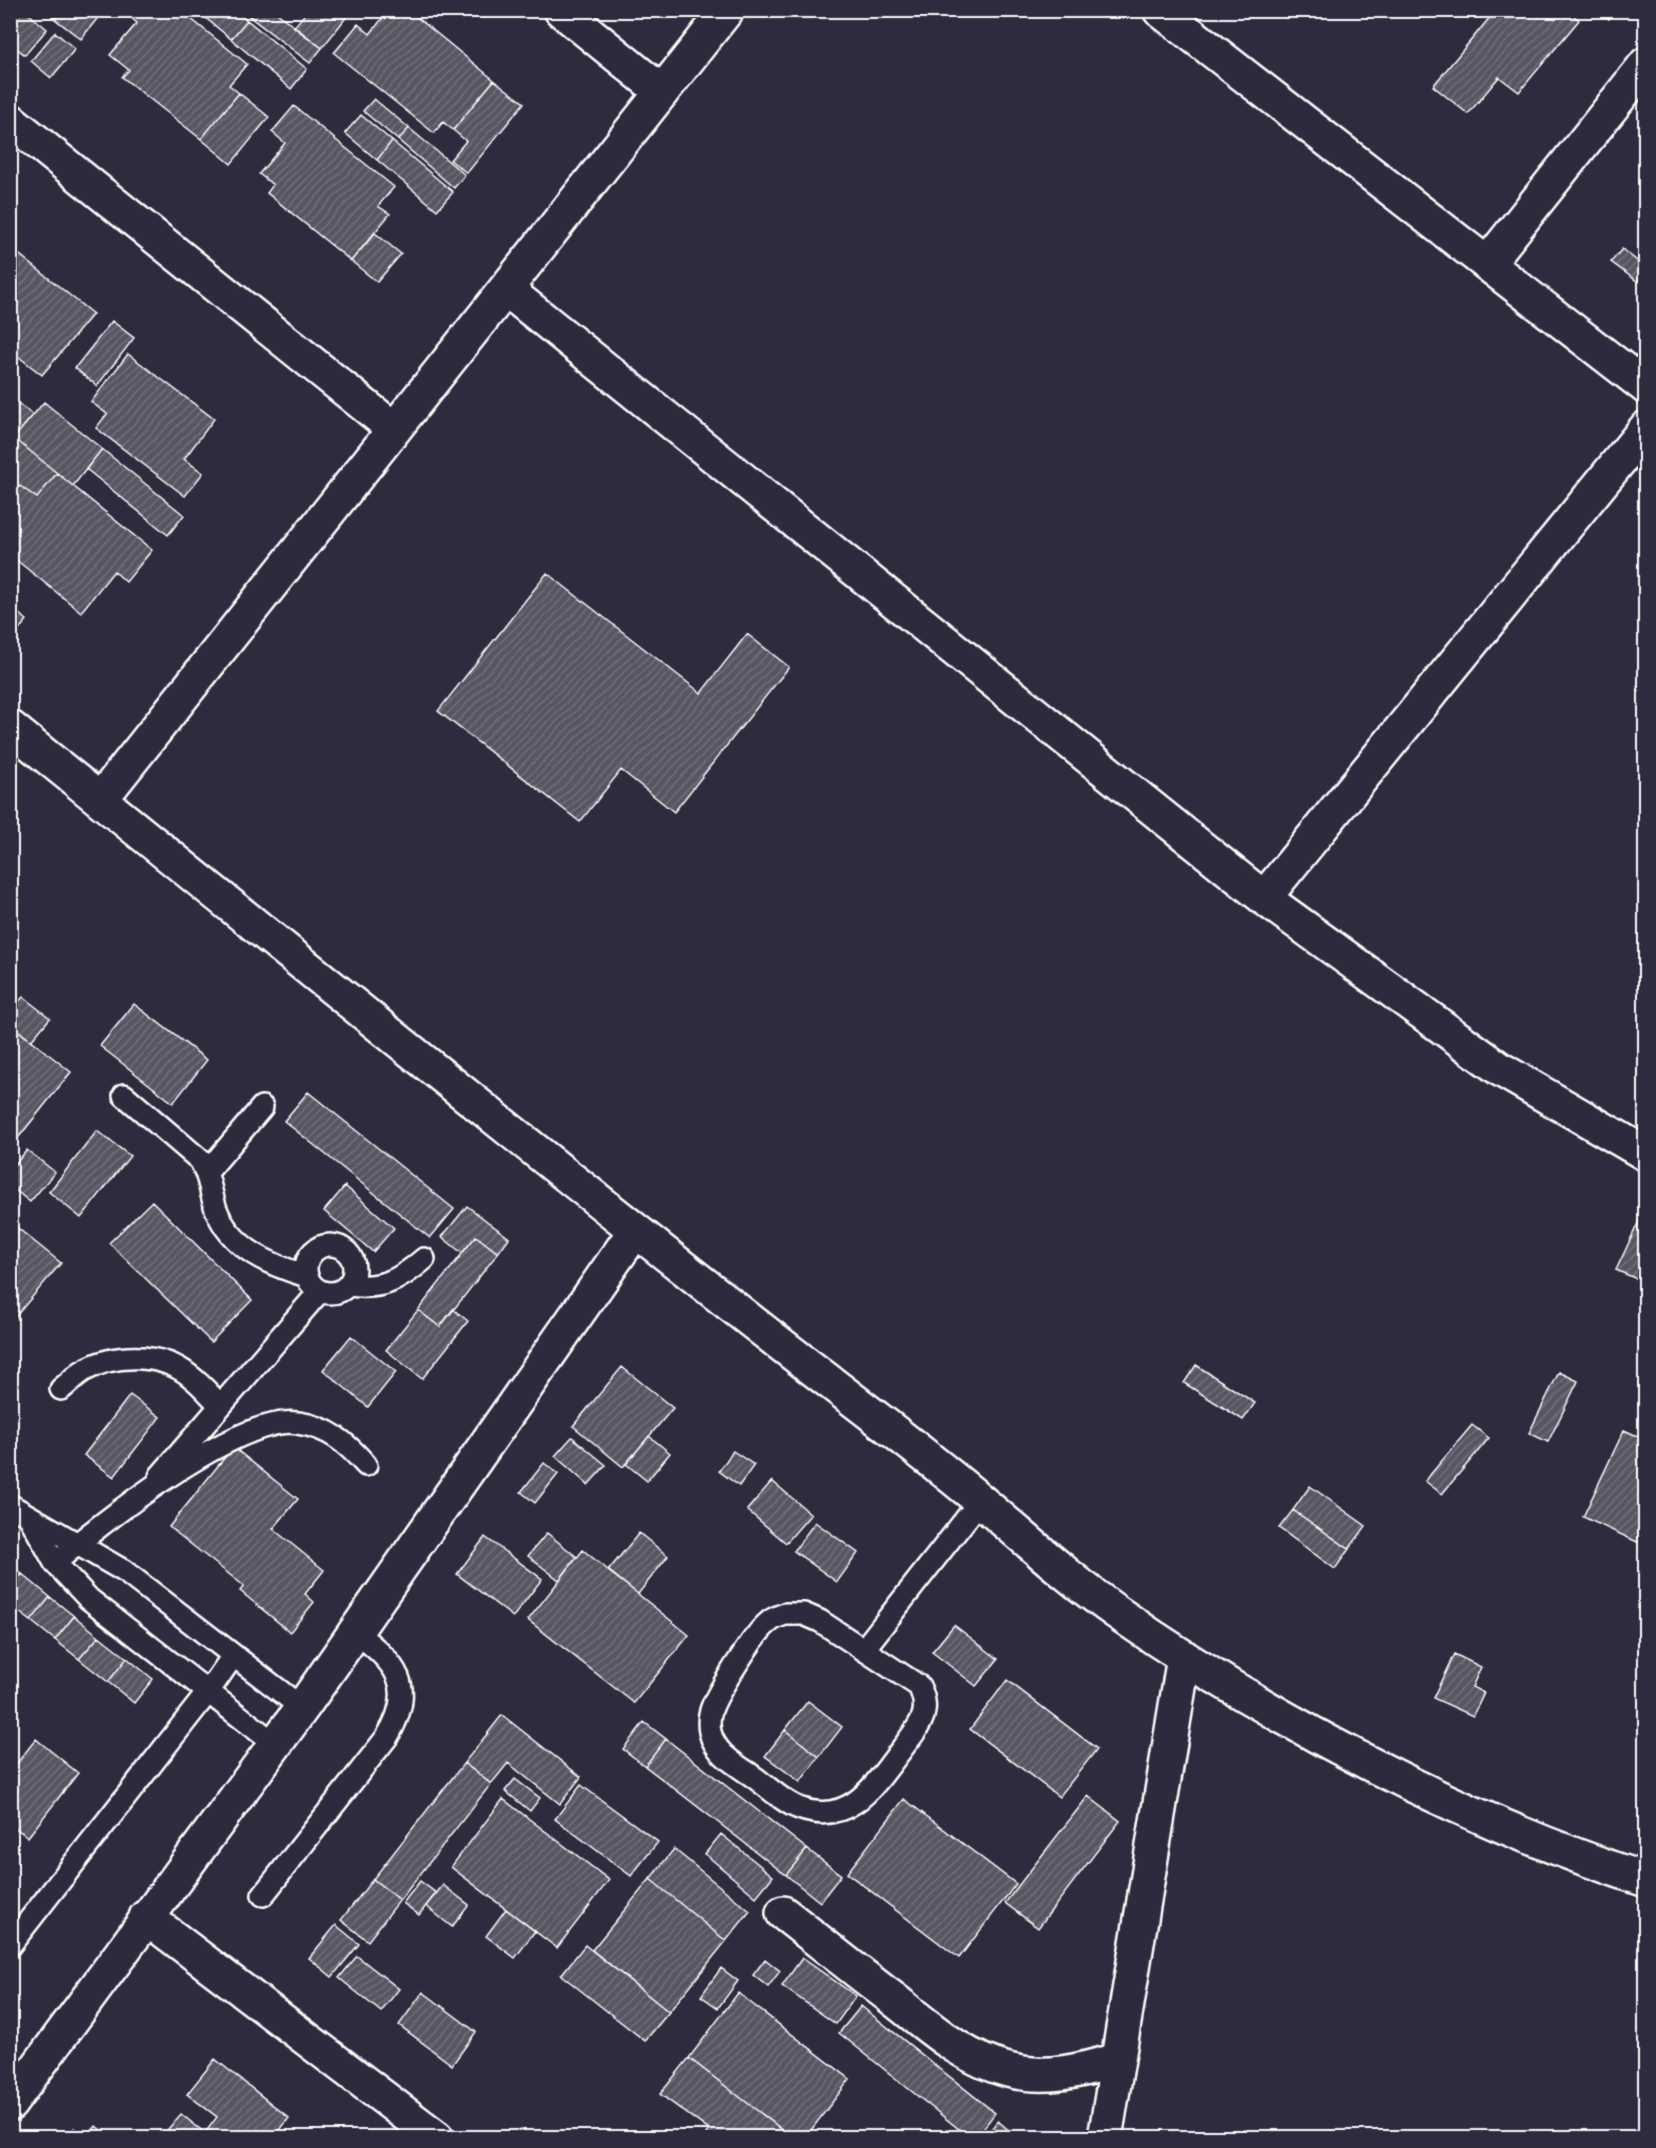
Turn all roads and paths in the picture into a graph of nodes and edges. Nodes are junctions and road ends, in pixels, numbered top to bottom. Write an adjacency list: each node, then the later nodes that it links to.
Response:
1 (561, 10): 5 (street)
2 (727, 10): 5 (street)
3 (1160, 10): 7 (street)
4 (1646, 64): 7 (street)
5 (662, 92): 8 (street)
6 (10, 120): 11 (street)
7 (1486, 264): 9 (street)
8 (507, 290): 11 (street); 14 (street)
9 (1646, 387)
10 (1646, 428): 14 (street)
11 (394, 429): 13 (street)
12 (10, 727): 13 (street)
13 (100, 800): 19 (street)
14 (1264, 898): 17 (street)
15 (124, 1095): 18 (lane)
16 (262, 1107): 18 (lane)
17 (1646, 1154)
18 (207, 1172): 21 (lane)
19 (635, 1231): 27 (street); 32 (street)
20 (424, 1259): 22 (lane)
21 (314, 1284): 22 (lane); 22 (lane); 24 (lane)
22 (349, 1285)
23 (61, 1389): 24 (lane)
24 (220, 1405): 26 (lane)
25 (366, 1466): 26 (lane)
26 (144, 1495): 30 (lane)
27 (981, 1501): 33 (lane); 35 (street)
28 (10, 1505): 29 (lane)
29 (30, 1518): 30 (lane); 31 (lane)
30 (78, 1542): 31 (lane); 34 (lane)
31 (55, 1563): 36 (lane)
32 (354, 1631): 37 (street); 40 (lane)
33 (864, 1649): 33 (lane)
34 (233, 1656): 36 (lane); 37 (lane)
35 (1184, 1657): 39 (street); 44 (street)
36 (208, 1692): 38 (lane); 43 (lane)
37 (302, 1708): 38 (street)
38 (275, 1744): 42 (street)
39 (1646, 1880)
40 (263, 1895)
41 (783, 1913): 44 (street)
42 (146, 1917): 45 (street); 46 (street)
43 (10, 1945)
44 (1116, 2060): 47 (street)
45 (10, 2104)
46 (437, 2138)
47 (1105, 2138)

